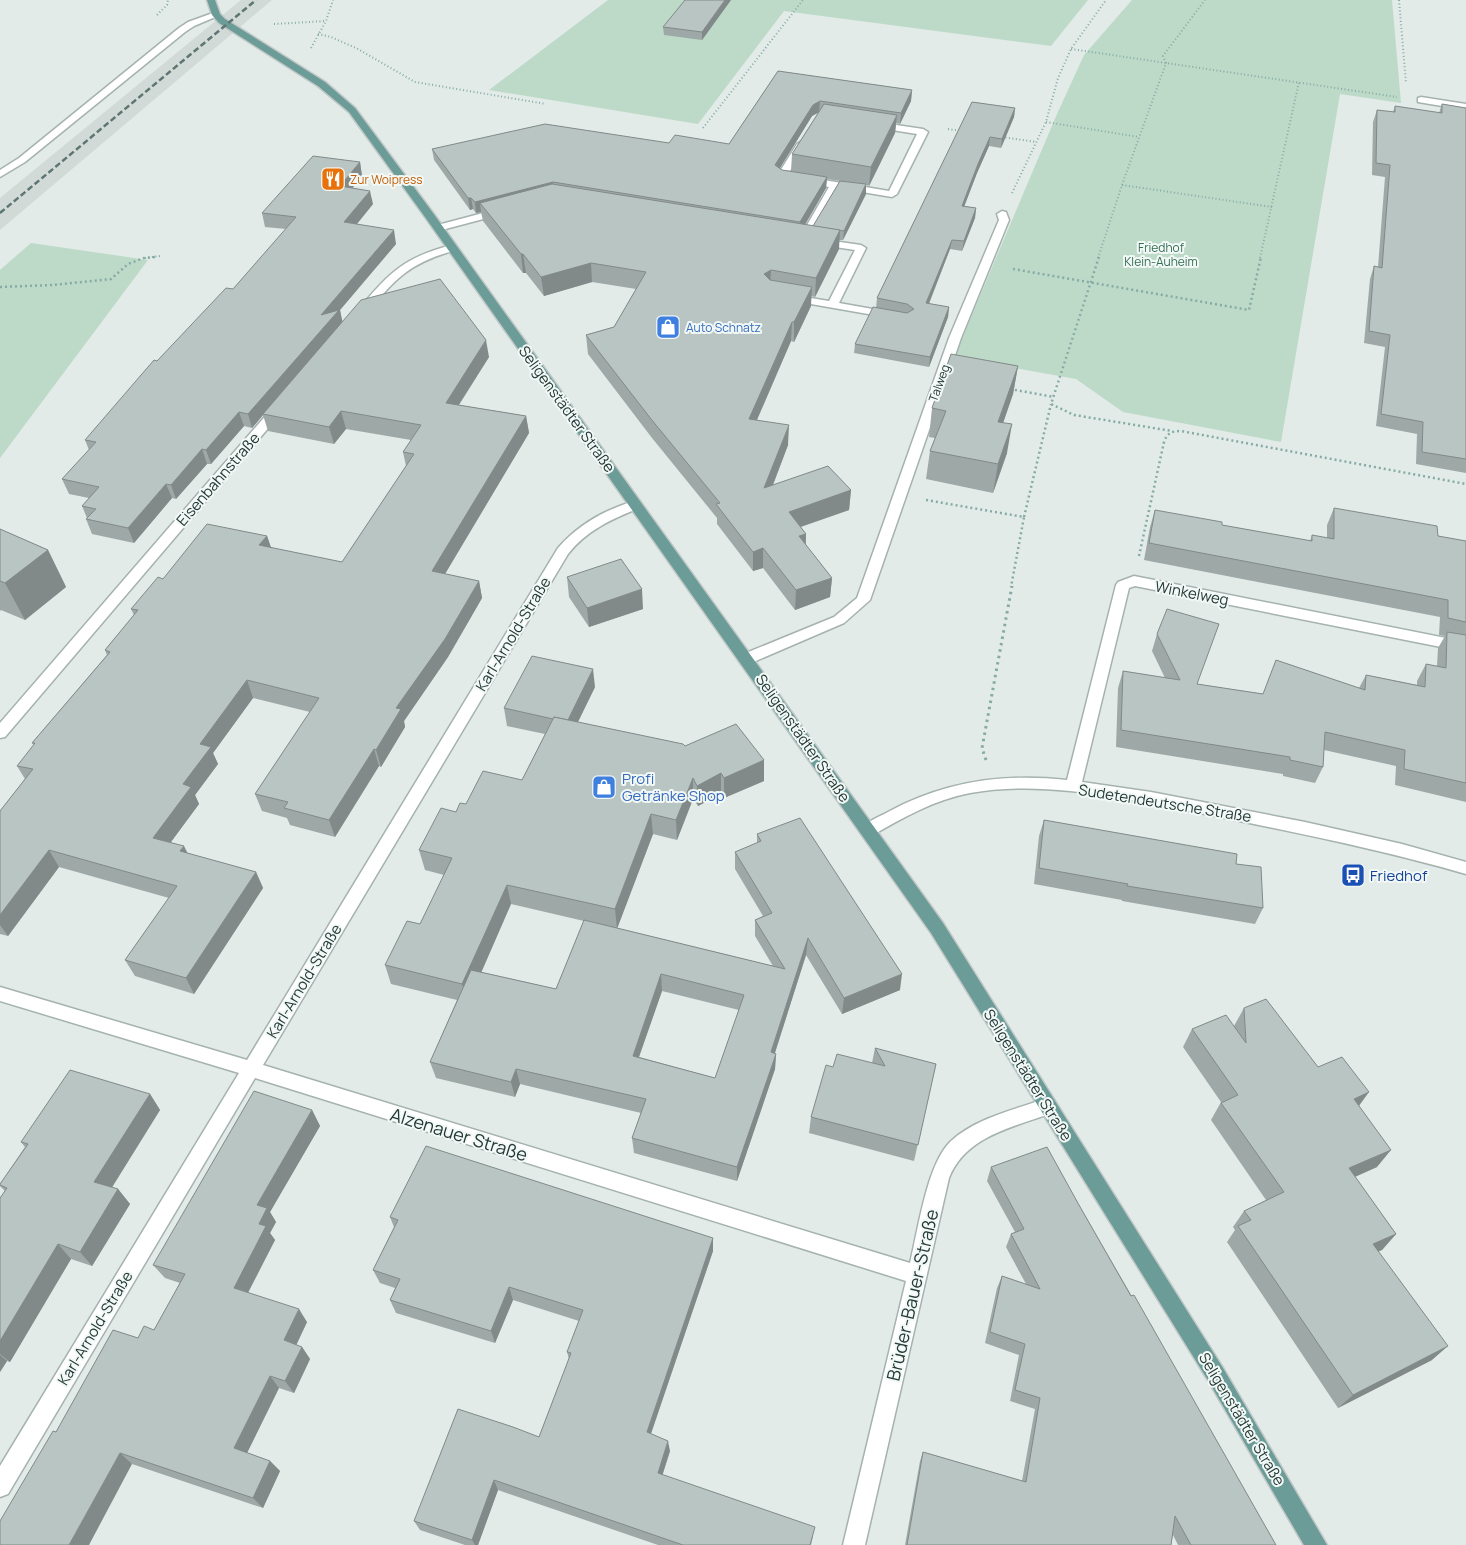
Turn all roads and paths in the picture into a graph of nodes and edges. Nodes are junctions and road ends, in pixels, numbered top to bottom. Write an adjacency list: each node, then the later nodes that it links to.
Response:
1 (210, 0): 7 (main road)
2 (333, 0): 8 (path)
3 (802, 0): 21 (path)
4 (1106, 0): 11 (path)
5 (1205, 0): 12 (path)
6 (1399, 0): 15 (path)
7 (216, 15): 13 (main road, Seligenstädter Straße); 28 (street)
8 (326, 21): 9 (path); 10 (path)
9 (268, 25)
10 (318, 34): 13 (path); 17 (path)
11 (1071, 49): 12 (path); 19 (path)
12 (1166, 63): 14 (path); 26 (path)
13 (298, 68): 34 (main road, Seligenstädter Straße)
14 (1299, 82): 15 (path); 31 (path)
15 (1407, 99): 16 (path)
16 (1421, 100): 18 (street)
17 (546, 104)
18 (1466, 107)
19 (1046, 122): 26 (path); 27 (path)
20 (866, 124): 24 (street)
21 (703, 128)
22 (964, 131): 24 (path)
23 (810, 132): 29 (street)
24 (923, 132): 29 (street)
25 (1000, 137): 27 (path)
26 (1139, 137): 30 (path)
27 (1036, 142): 33 (path)
28 (0, 174)
29 (835, 185): 41 (street)
30 (1122, 185): 31 (path); 38 (path)
31 (1272, 207): 38 (path)
32 (515, 208): 34 (street)
33 (1002, 214): 50 (street, Talweg)
34 (438, 228): 35 (main road, Seligenstädter Straße)
35 (452, 248): 43 (street); 51 (main road, Seligenstädter Straße)
36 (160, 256): 39 (path)
37 (1013, 269): 38 (path)
38 (1091, 282): 45 (path)
39 (0, 287)
40 (779, 296): 41 (street)
41 (833, 305): 42 (street)
42 (897, 317)
43 (355, 319)
44 (1010, 389): 45 (path)
45 (1054, 397): 47 (path)
46 (286, 400): 56 (street, Eisenbahnstraße)
47 (1052, 404): 48 (path); 52 (path)
48 (1172, 431): 49 (path); 53 (path)
49 (1466, 484)
50 (900, 496): 52 (path); 55 (street, Talweg)
51 (635, 505): 55 (main road, Seligenstädter Straße); 62 (street, Karl-Arnold-Straße)
52 (1024, 517): 57 (path)
53 (1134, 581): 54 (street, Winkelweg); 58 (street, Winkelweg)
54 (1466, 647)
55 (746, 659): 59 (main road, Seligenstädter Straße)
56 (0, 733)
57 (994, 784): 58 (street, Sudetendeutsche Straße); 59 (street, Sudetendeutsche Straße)
58 (1073, 787): 60 (street, Sudetendeutsche Straße)
59 (868, 831): 63 (main road, Seligenstädter Straße)
60 (1466, 868)
61 (0, 994): 62 (street, Alzenauer Straße)
62 (252, 1069): 64 (street, Alzenauer Straße); 65 (street, Karl-Arnold-Straße)
63 (1048, 1106): 64 (street, Brüder-Bauer-Straße); 67 (main road, Seligenstädter Straße)
64 (917, 1275): 66 (street, Brüder-Bauer-Straße)
65 (0, 1486)
66 (854, 1545)
67 (1316, 1545)

